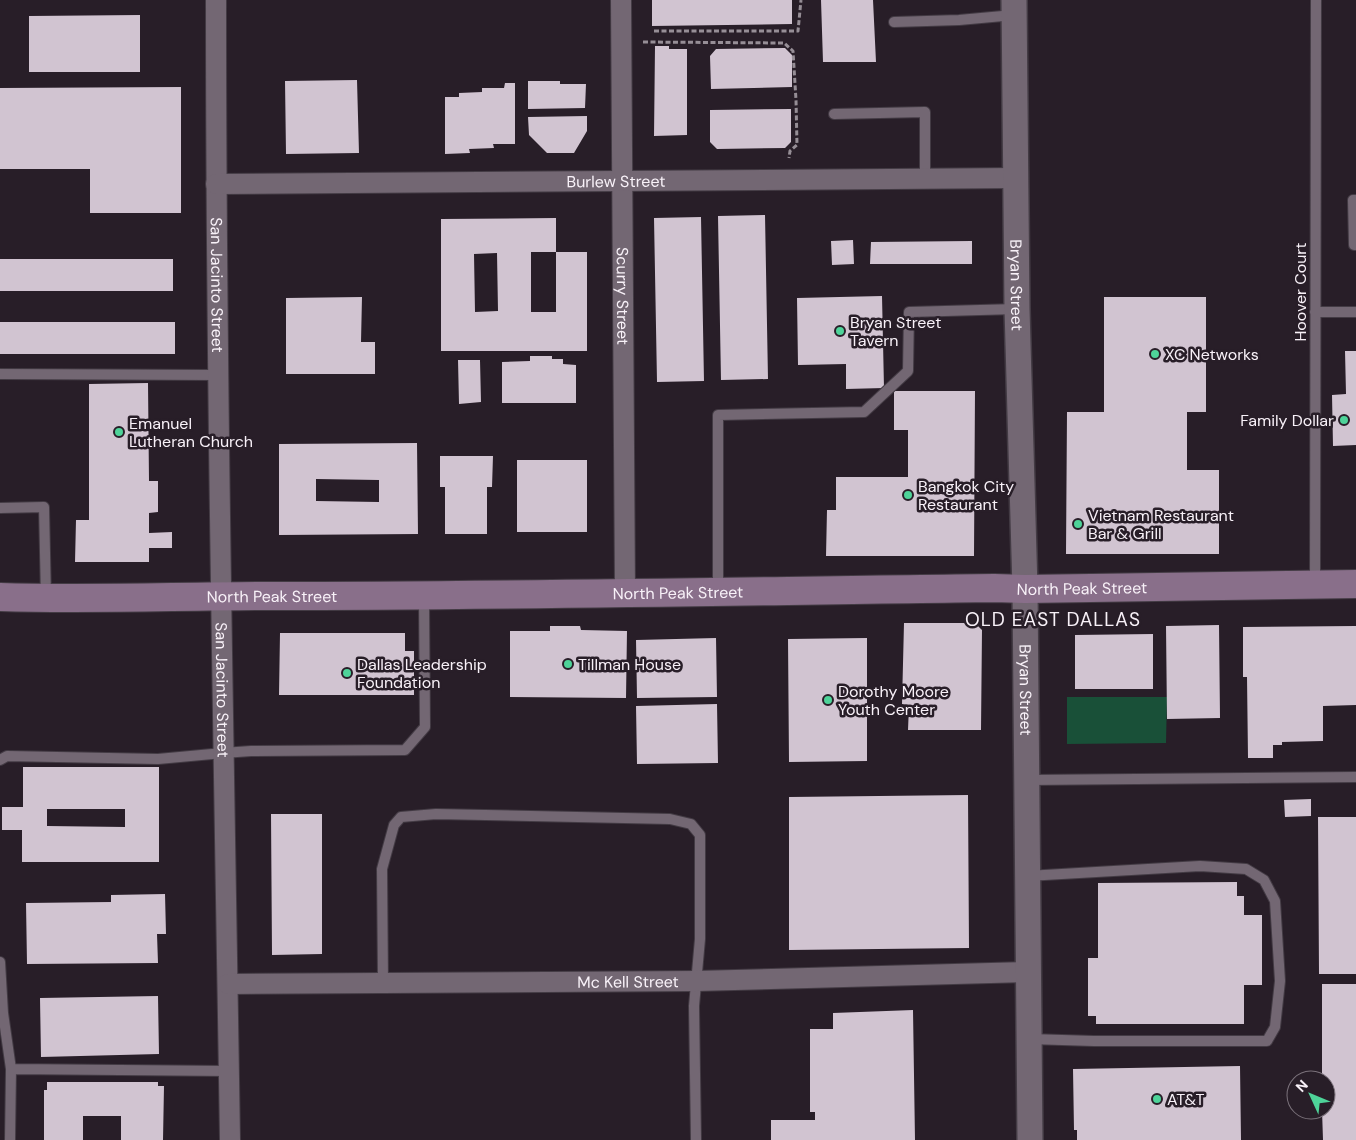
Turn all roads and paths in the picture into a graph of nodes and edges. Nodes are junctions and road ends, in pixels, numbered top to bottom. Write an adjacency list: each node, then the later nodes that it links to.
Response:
1 (216, 0): 14 (street, San Jacinto Street)
2 (622, 0): 13 (street, Scurry Street)
3 (801, 0): 7 (path)
4 (1316, 0): 18 (lane, Hoover Court)
5 (1014, 8): 6 (lane); 11 (street, Bryan Street)
6 (894, 22)
7 (654, 31)
8 (640, 42): 10 (path)
9 (834, 114): 12 (lane)
10 (789, 161)
11 (1016, 178): 12 (street, Burlew Street); 17 (street, Bryan Street)
12 (925, 179): 13 (street, Burlew Street)
13 (622, 181): 14 (street, Burlew Street); 27 (street, Scurry Street)
14 (216, 184): 21 (street, San Jacinto Street)
15 (1356, 200): 16 (lane)
16 (1356, 245)
17 (1017, 309): 25 (street, Bryan Street); 26 (lane)
18 (1315, 312): 19 (lane); 23 (lane, Hoover Court)
19 (1356, 312)
20 (0, 374): 21 (lane)
21 (219, 376): 28 (street, San Jacinto Street)
22 (0, 508): 31 (lane)
23 (1315, 584): 24 (main road, North Peak Street); 25 (main road, North Peak Street)
24 (1356, 584)
25 (1025, 589): 26 (main road, North Peak Street); 35 (street, Bryan Street)
26 (718, 592): 27 (main road, North Peak Street)
27 (626, 594): 29 (main road, North Peak Street)
28 (222, 596): 29 (main road, North Peak Street); 31 (main road, North Peak Street); 32 (street, San Jacinto Street)
29 (424, 596): 32 (lane)
30 (0, 597): 31 (main road, North Peak Street)
31 (46, 598)
32 (223, 753): 33 (lane); 40 (street, San Jacinto Street)
33 (0, 760)
34 (1356, 777): 35 (lane)
35 (1027, 780): 36 (street, Bryan Street)
36 (1028, 876): 38 (street, Bryan Street); 42 (lane)
37 (0, 962): 43 (lane)
38 (1028, 972): 39 (street, Mc Kell Street); 42 (street, Bryan Street)
39 (696, 981): 41 (street, Mc Kell Street); 41 (lane); 47 (lane)
40 (228, 984): 41 (street, Mc Kell Street); 44 (street, San Jacinto Street)
41 (383, 984)
42 (1029, 1039): 48 (street, Bryan Street)
43 (10, 1069): 44 (lane); 45 (lane)
44 (229, 1071): 46 (street, San Jacinto Street)
45 (10, 1140)
46 (230, 1140)
47 (696, 1140)
48 (1030, 1140)

